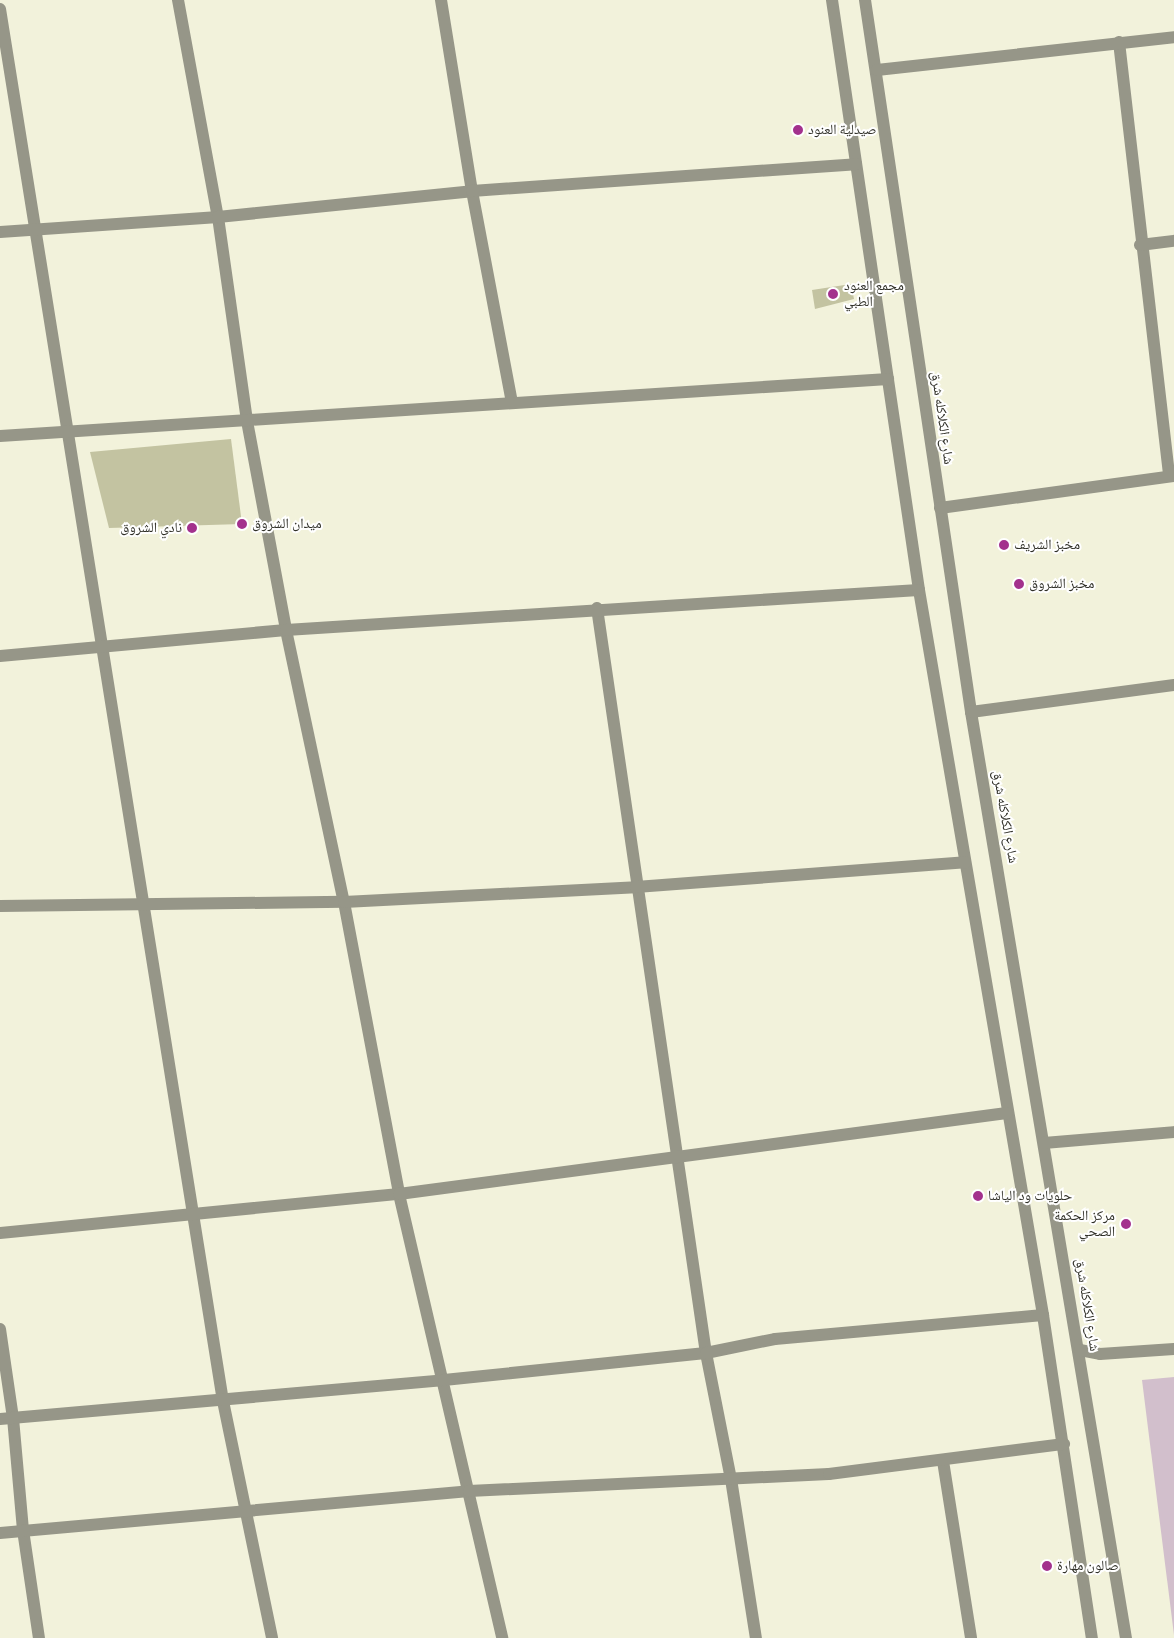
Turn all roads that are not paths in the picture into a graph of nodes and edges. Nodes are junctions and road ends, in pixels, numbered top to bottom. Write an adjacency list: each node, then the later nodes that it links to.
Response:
1 (178, 0): 11 (street)
2 (441, 0): 10 (street)
3 (832, 0): 9 (street)
4 (865, 0): 8 (street, شارع الكلاكله شرق)
5 (0, 9): 12 (street)
6 (1174, 37): 7 (street)
7 (1119, 42): 8 (street); 15 (street)
8 (876, 70): 22 (street, شارع الكلاكله شرق)
9 (856, 164): 10 (street); 16 (street)
10 (472, 191): 11 (street); 17 (street)
11 (218, 217): 12 (street); 18 (street)
12 (34, 230): 13 (street); 19 (street)
13 (0, 232)
14 (1174, 241): 15 (street)
15 (1140, 244): 21 (street)
16 (888, 379): 17 (street); 23 (street)
17 (512, 402): 18 (street)
18 (247, 421): 19 (street); 25 (street)
19 (67, 431): 20 (street); 26 (street)
20 (0, 436)
21 (1172, 476): 22 (street)
22 (940, 508): 29 (street, شارع الكلاكله شرق)
23 (919, 590): 24 (street); 30 (street)
24 (597, 608): 25 (street); 31 (street)
25 (286, 630): 26 (street); 32 (street)
26 (103, 646): 27 (street); 33 (street)
27 (0, 656)
28 (1174, 686): 29 (street)
29 (971, 712): 37 (street, شارع الكلاكله شرق)
30 (965, 862): 31 (street); 35 (street)
31 (636, 887): 32 (street); 38 (street)
32 (344, 902): 33 (street); 39 (street)
33 (143, 904): 34 (street); 40 (street)
34 (0, 906)
35 (1007, 1113): 38 (street); 42 (street)
36 (1174, 1132): 37 (street)
37 (1044, 1143): 45 (street, شارع الكلاكله شرق)
38 (678, 1157): 39 (street); 46 (street)
39 (399, 1194): 40 (street); 47 (street)
40 (195, 1215): 41 (street); 48 (street)
41 (0, 1233)
42 (1043, 1315): 46 (street); 50 (street)
43 (0, 1329): 49 (street)
44 (1174, 1349): 45 (street)
45 (1080, 1350): 63 (street, شارع الكلاكله شرق)
46 (706, 1353): 47 (street); 52 (street)
47 (444, 1380): 48 (street); 53 (street)
48 (223, 1401): 49 (street); 54 (street)
49 (6, 1419): 55 (street)
50 (1064, 1444): 51 (street); 62 (street)
51 (943, 1461): 52 (street); 61 (street)
52 (731, 1479): 53 (street); 60 (street)
53 (469, 1492): 54 (street); 59 (street)
54 (248, 1509): 55 (street); 58 (street)
55 (23, 1530): 56 (street); 57 (street)
56 (0, 1533)
57 (39, 1638)
58 (272, 1638)
59 (502, 1638)
60 (756, 1638)
61 (971, 1638)
62 (1092, 1638)
63 (1126, 1638)

